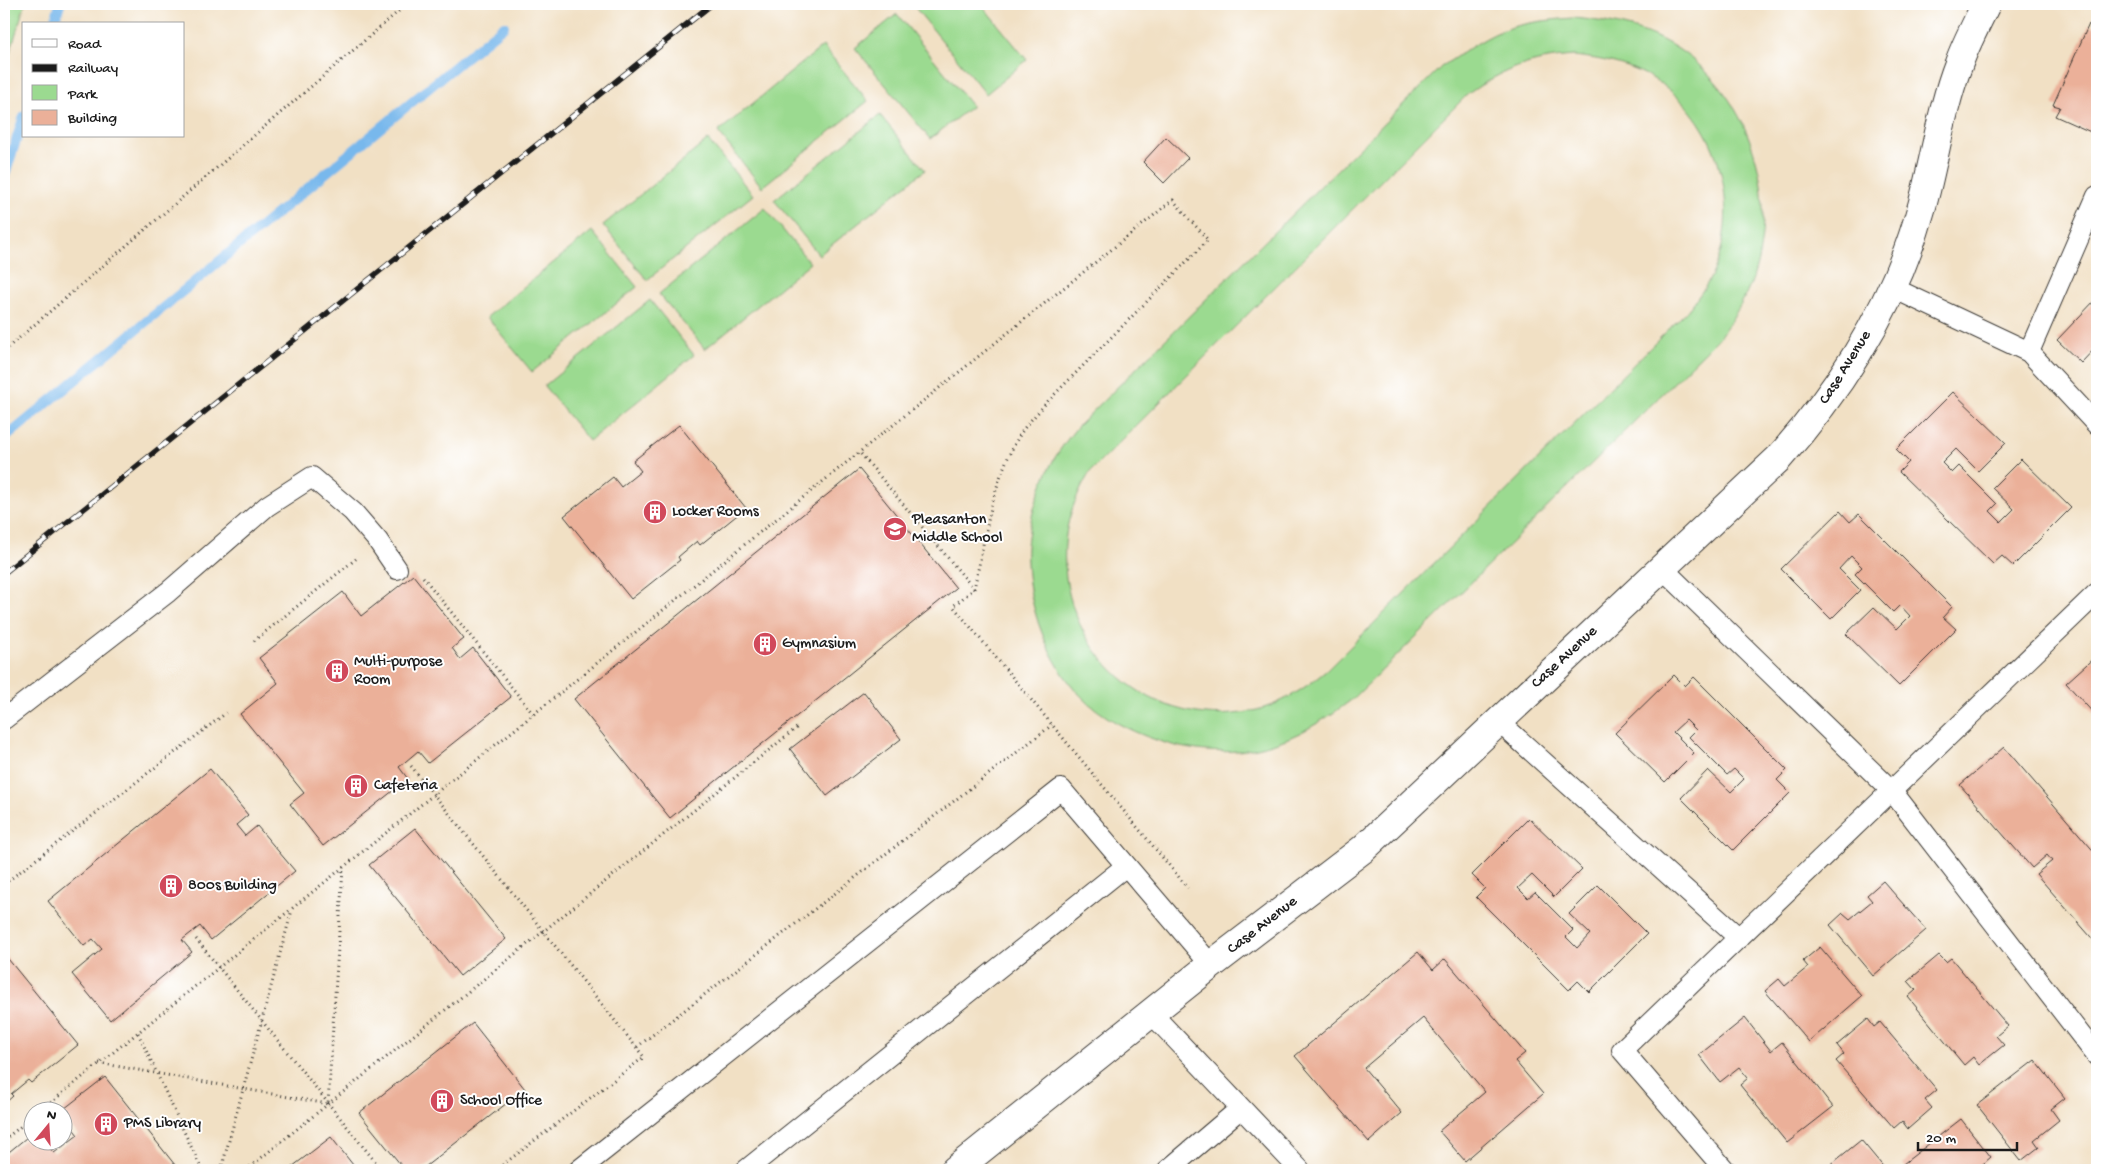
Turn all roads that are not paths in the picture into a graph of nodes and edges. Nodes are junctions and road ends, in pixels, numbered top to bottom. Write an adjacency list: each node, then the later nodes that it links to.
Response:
1 (1986, 4): 3 (street, Case Avenue)
2 (2097, 196): 4 (lane)
3 (1893, 288): 4 (lane); 6 (street, Case Avenue)
4 (2029, 352): 5 (lane)
5 (2097, 425)
6 (1661, 567): 10 (street, Case Avenue); 11 (lane)
7 (397, 570): 9 (lane)
8 (2097, 593): 11 (lane)
9 (4, 719)
10 (1498, 721): 13 (lane); 14 (street, Case Avenue)
11 (1892, 791): 13 (lane); 16 (lane)
12 (1126, 866): 14 (lane); 18 (lane); 19 (lane)
13 (1739, 938): 23 (lane)
14 (1212, 965): 15 (street, Case Avenue)
15 (1151, 1013): 17 (lane); 20 (street, Case Avenue)
16 (2097, 1056)
17 (1241, 1108): 21 (lane); 22 (lane)
18 (578, 1170)
19 (746, 1170)
20 (955, 1170)
21 (1168, 1170)
22 (1300, 1170)
23 (1724, 1170)

